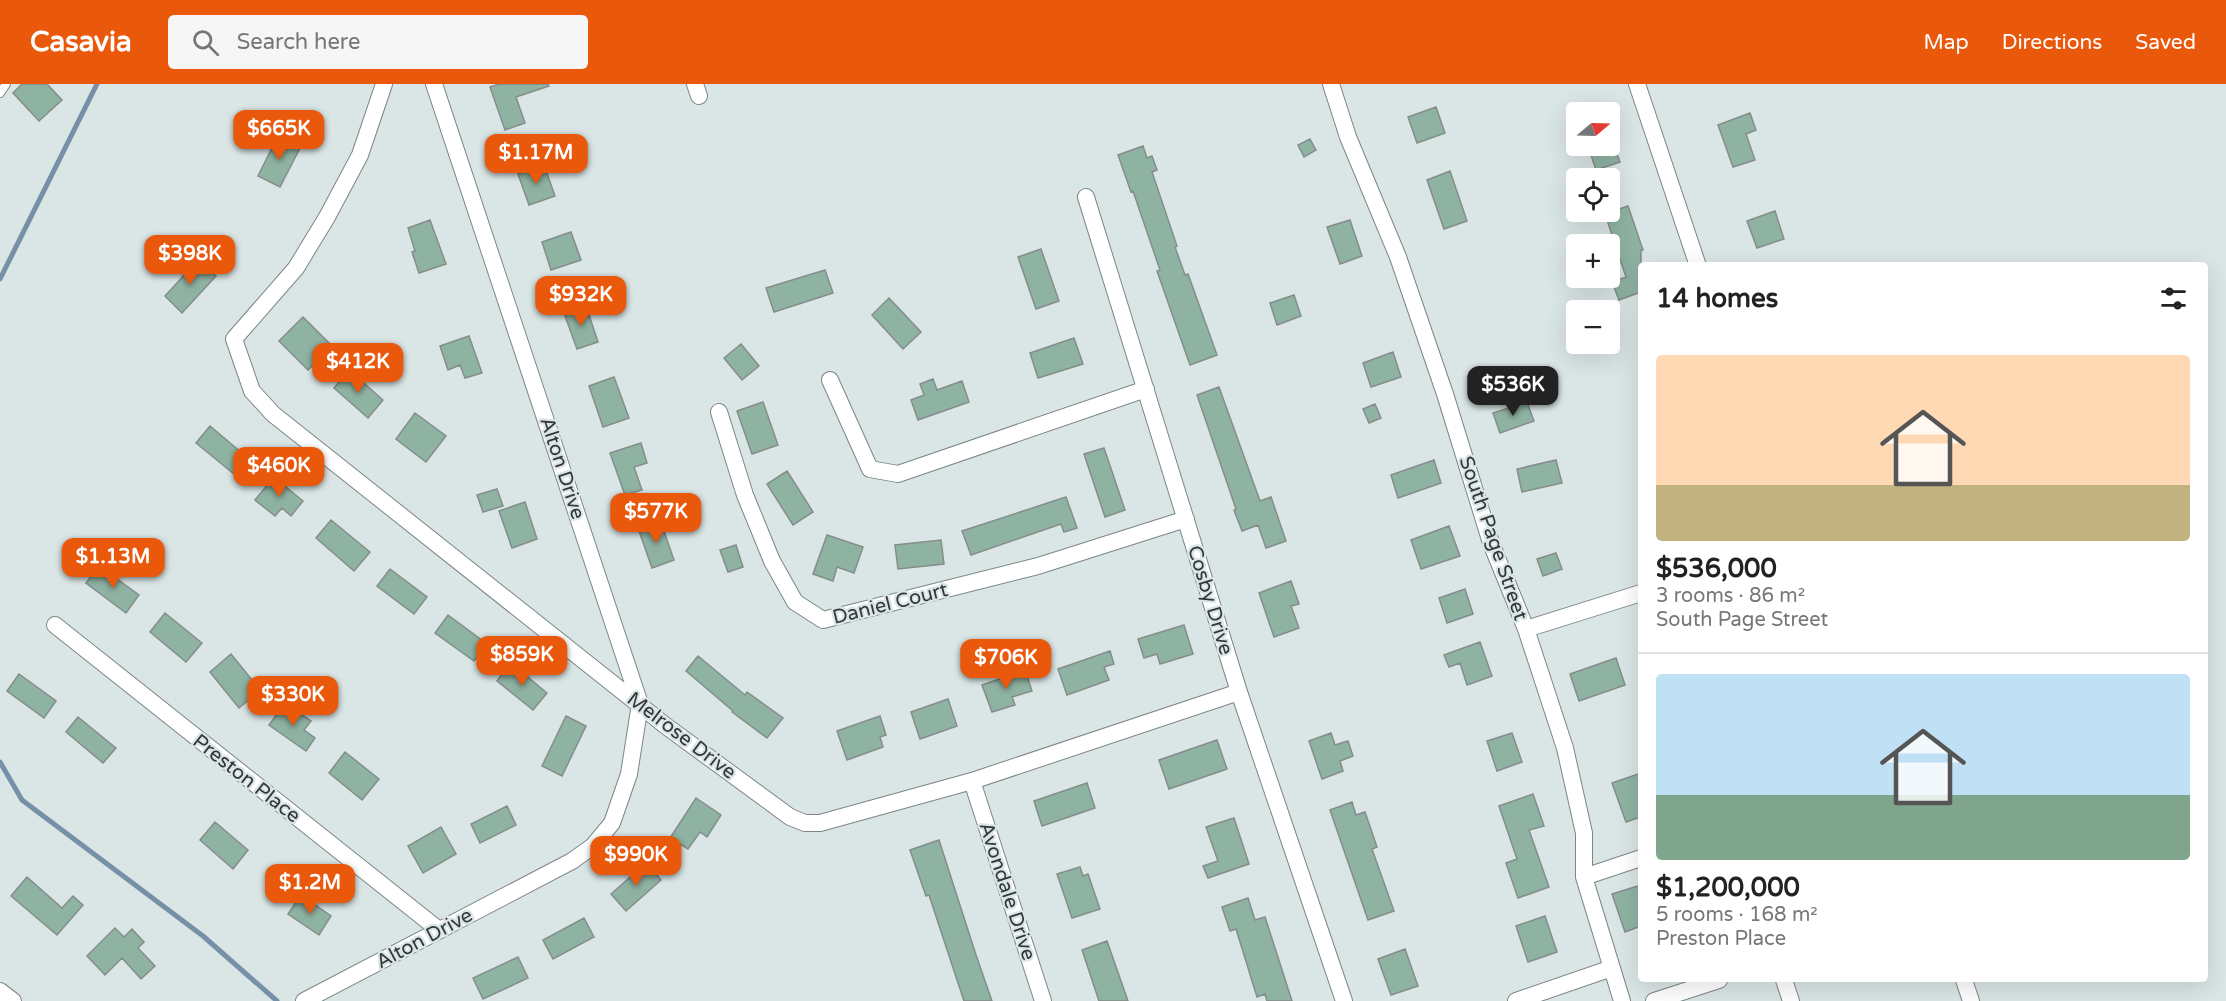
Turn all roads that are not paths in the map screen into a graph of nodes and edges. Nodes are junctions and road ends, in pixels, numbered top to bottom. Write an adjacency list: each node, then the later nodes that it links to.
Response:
1 (6, 84): 6 (lane)
2 (384, 84): 17 (street, Melrose Drive)
3 (434, 84): 17 (street, Alton Drive)
4 (1331, 84): 15 (street, South Page Street)
5 (1636, 84): 8 (street)
6 (0, 93)
7 (1086, 197): 10 (street, Cosby Drive)
8 (1697, 262)
9 (830, 380): 10 (street)
10 (1146, 389): 12 (street, Cosby Drive)
11 (719, 412): 12 (street, Daniel Court)
12 (1186, 519): 16 (street, Cosby Drive)
13 (1638, 594): 15 (street)
14 (55, 626): 21 (street, Preston Place)
15 (1526, 629): 20 (street, South Page Street)
16 (1239, 692): 18 (street, Melrose Drive); 30 (street, Cosby Drive)
17 (640, 704): 18 (street, Melrose Drive); 21 (street, Alton Drive)
18 (972, 781): 29 (street, Avondale Drive)
19 (1638, 859): 20 (street)
20 (1584, 877): 22 (street, South Page Street)
21 (439, 930): 28 (street, Alton Drive)
22 (1612, 968): 31 (street); 32 (street, South Page Street)
23 (1713, 982): 33 (street)
24 (1785, 982): 34 (street)
25 (1965, 982): 35 (street)
26 (0, 991): 27 (street)
27 (13, 1001)
28 (304, 1001)
29 (1043, 1001)
30 (1344, 1001)
31 (1516, 1001)
32 (1623, 1001)
33 (1654, 1001)
34 (1791, 1001)
35 (1971, 1001)

